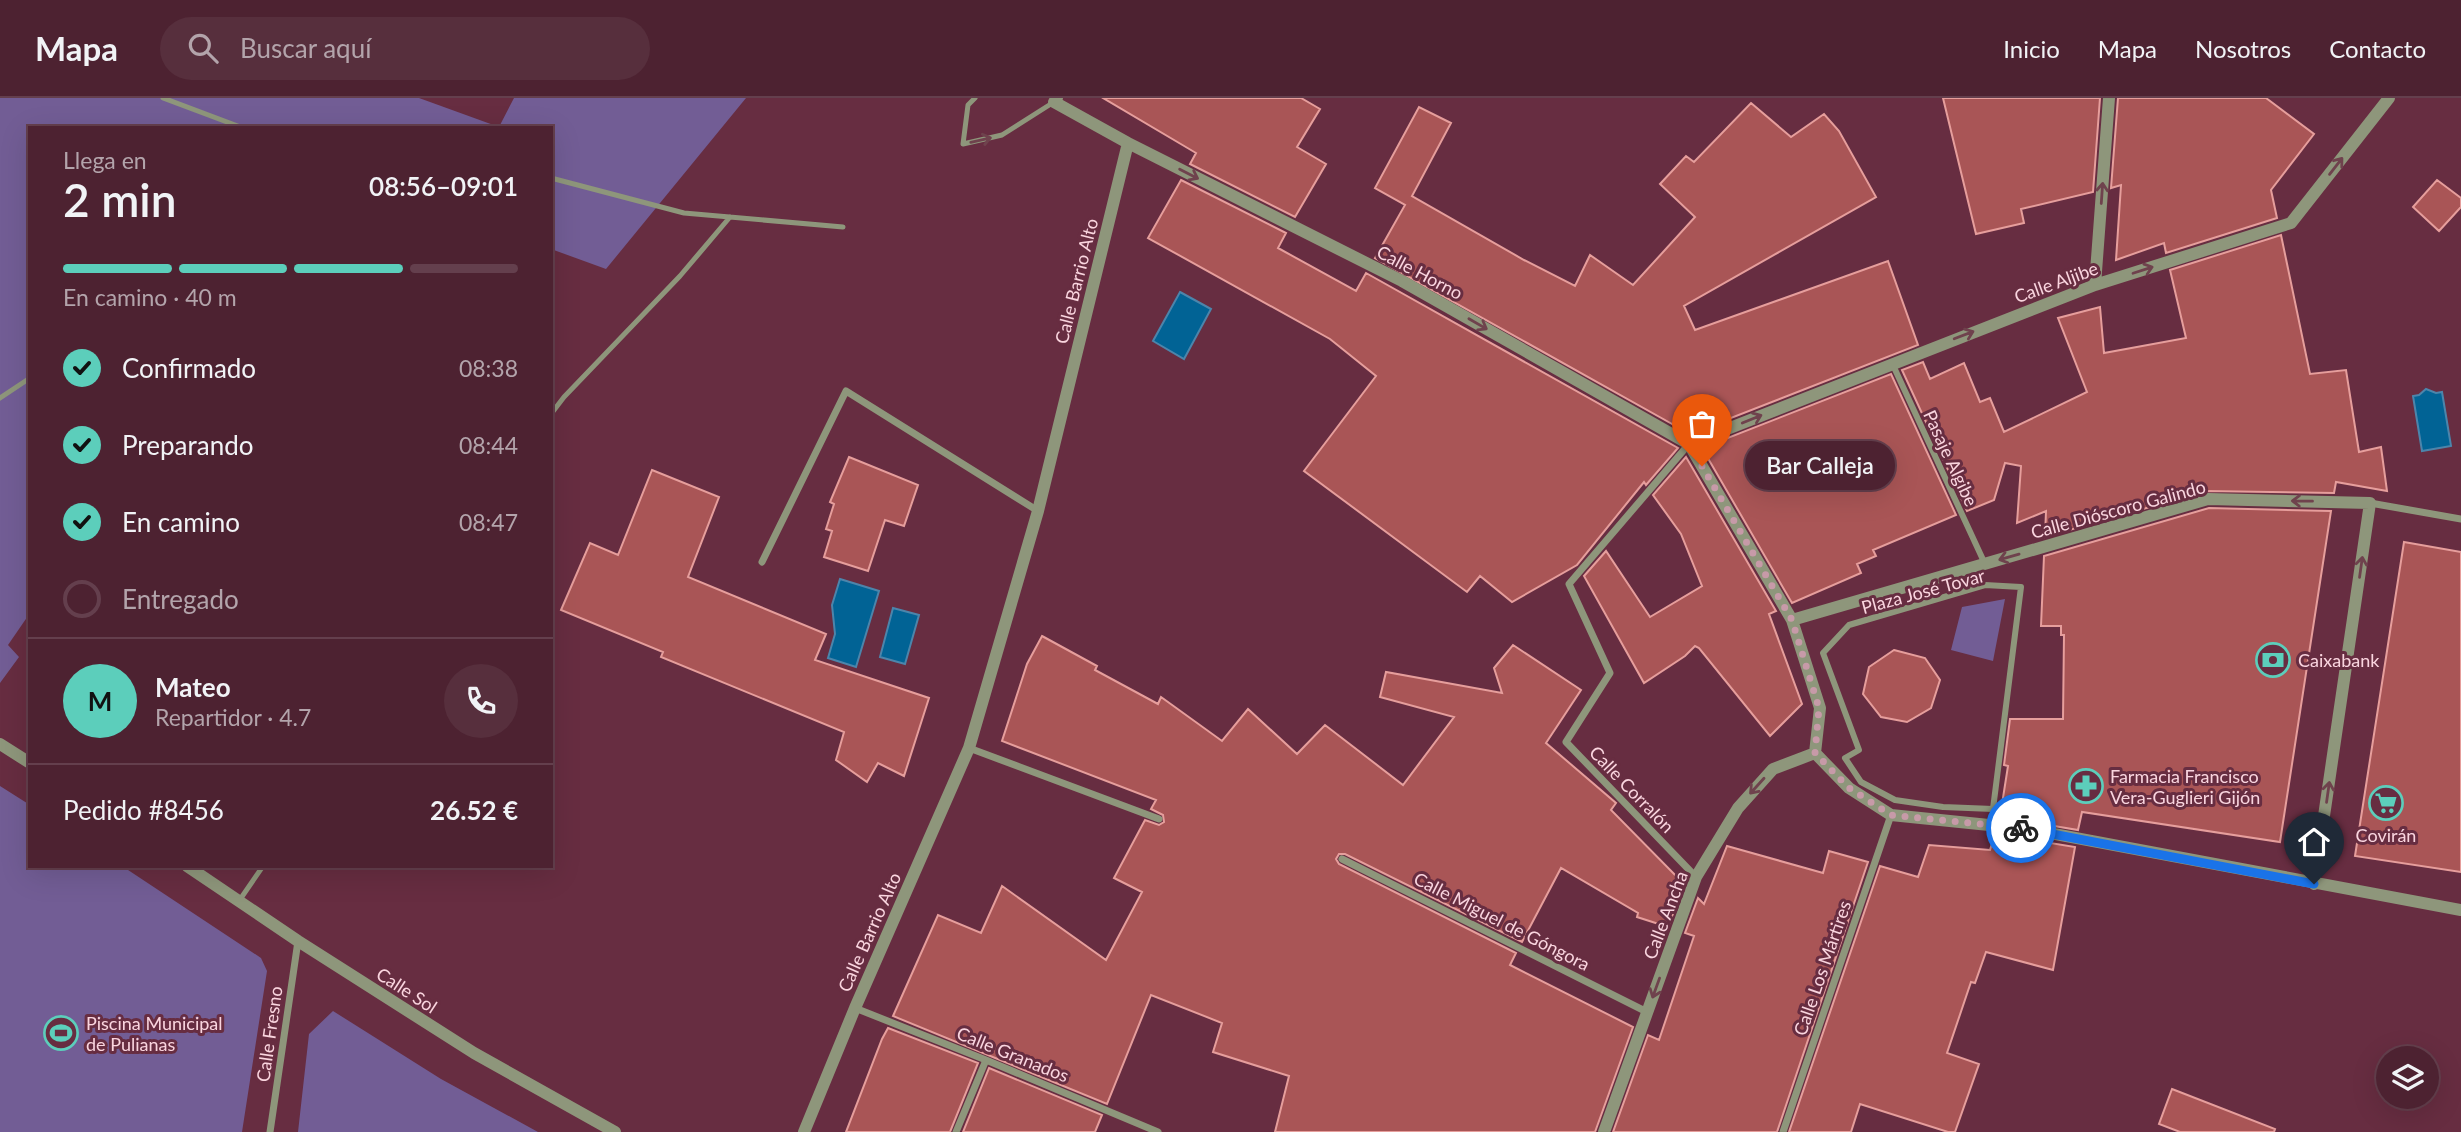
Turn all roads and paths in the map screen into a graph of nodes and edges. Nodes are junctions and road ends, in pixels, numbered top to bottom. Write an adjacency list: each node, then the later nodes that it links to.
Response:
1 (163, 98): 6 (lane)
2 (975, 98): 5 (lane, one-way to 5)
3 (2109, 98): 11 (street, one-way to 3)
4 (2389, 98): 11 (street, Calle Aljibe, one-way to 4)
5 (1053, 99): 7 (street)
6 (238, 126)
7 (1128, 143): 16 (street, Calle Horno, one-way to 16); 18 (street, Calle Barrio Alto)
8 (553, 179): 9 (lane)
9 (730, 216): 10 (lane); 15 (lane)
10 (843, 228)
11 (2095, 285): 12 (street, Calle Aljibe, one-way to 11)
12 (1892, 363): 16 (street, Calle Aljibe, one-way to 12); 21 (street, Pasaje Algibe)
13 (28, 379): 14 (lane)
14 (0, 398)
15 (553, 411)
16 (1689, 444): 22 (street); 33 (street, Calle Corralón)
17 (2370, 503): 19 (street, Calle Dióscoro Galindo); 21 (street, Calle Dióscoro Galindo, one-way to 21); 34 (street, one-way to 17)
18 (1038, 511): 20 (street); 24 (street, Calle Barrio Alto)
19 (2461, 519)
20 (762, 562)
21 (1985, 564): 22 (street, Calle Dióscoro Galindo)
22 (1792, 620): 25 (street)
23 (0, 744): 26 (street)
24 (969, 748): 29 (street); 38 (street, Calle Barrio Alto)
25 (1815, 753): 28 (street); 33 (street, Calle Ancha, one-way to 33)
26 (28, 762)
27 (1993, 809): 27 (street, Plaza José Tovar)
28 (1891, 815): 34 (street); 47 (street, Calle Los Mártires)
29 (1158, 819)
30 (1342, 859): 39 (street, Calle Miguel de Góngora)
31 (190, 868): 35 (street, Calle Sol)
32 (262, 868): 35 (lane)
33 (1696, 877): 39 (street, Calle Ancha, one-way to 39)
34 (2314, 884): 36 (street)
35 (239, 901): 37 (street, Calle Sol)
36 (2461, 910)
37 (298, 941): 41 (street, Calle Fresno); 42 (street, Calle Sol)
38 (855, 1008): 40 (street, Calle Granados); 43 (street, Calle Barrio Alto)
39 (1647, 1012): 46 (street, Calle Ancha)
40 (986, 1059): 44 (street); 45 (street, Calle Granados)
41 (270, 1132)
42 (615, 1132)
43 (804, 1132)
44 (956, 1132)
45 (1158, 1132)
46 (1604, 1132)
47 (1783, 1132)

